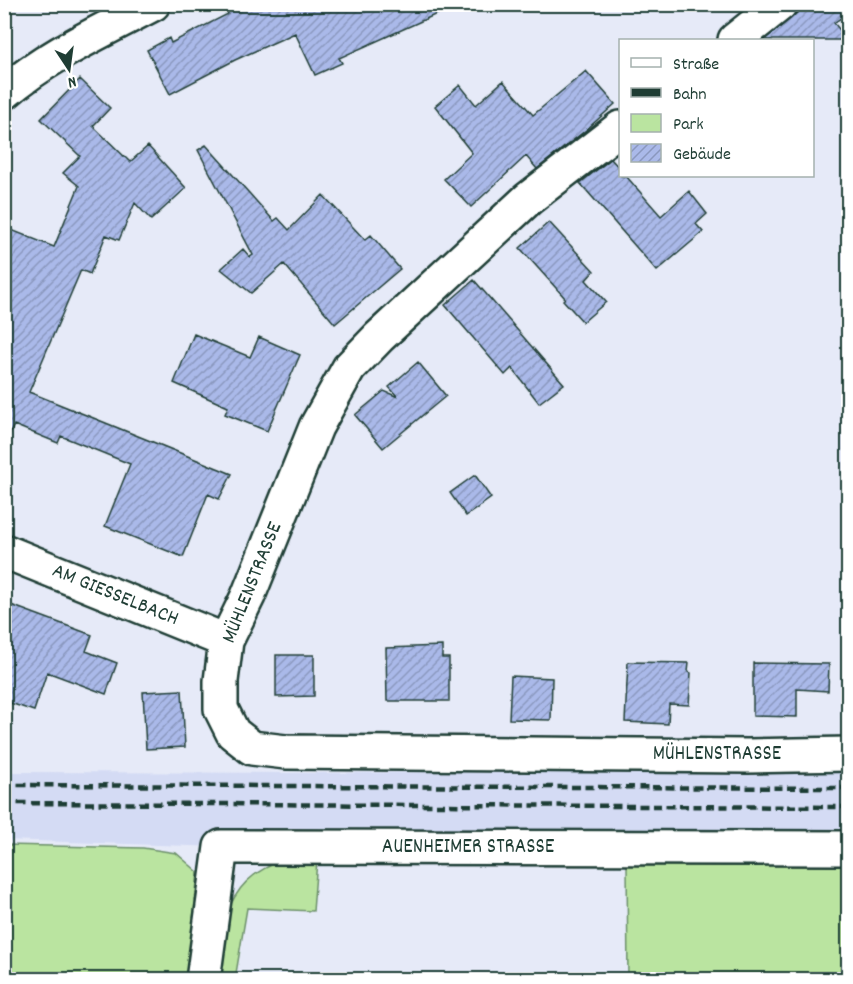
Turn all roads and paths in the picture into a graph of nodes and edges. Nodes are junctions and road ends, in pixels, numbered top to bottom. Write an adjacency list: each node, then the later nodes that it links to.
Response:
1 (153, 4): 4 (street)
2 (780, 4): 3 (street)
3 (742, 24)
4 (4, 93)
5 (619, 130): 7 (street, MÜHLENSTRASSE)
6 (4, 551): 7 (street, AM GIESSELBACH)
7 (226, 641): 8 (street, MÜHLENSTRASSE)
8 (849, 754)
9 (849, 848): 10 (street, AUENHEIMER STRASSE)
10 (203, 980)

